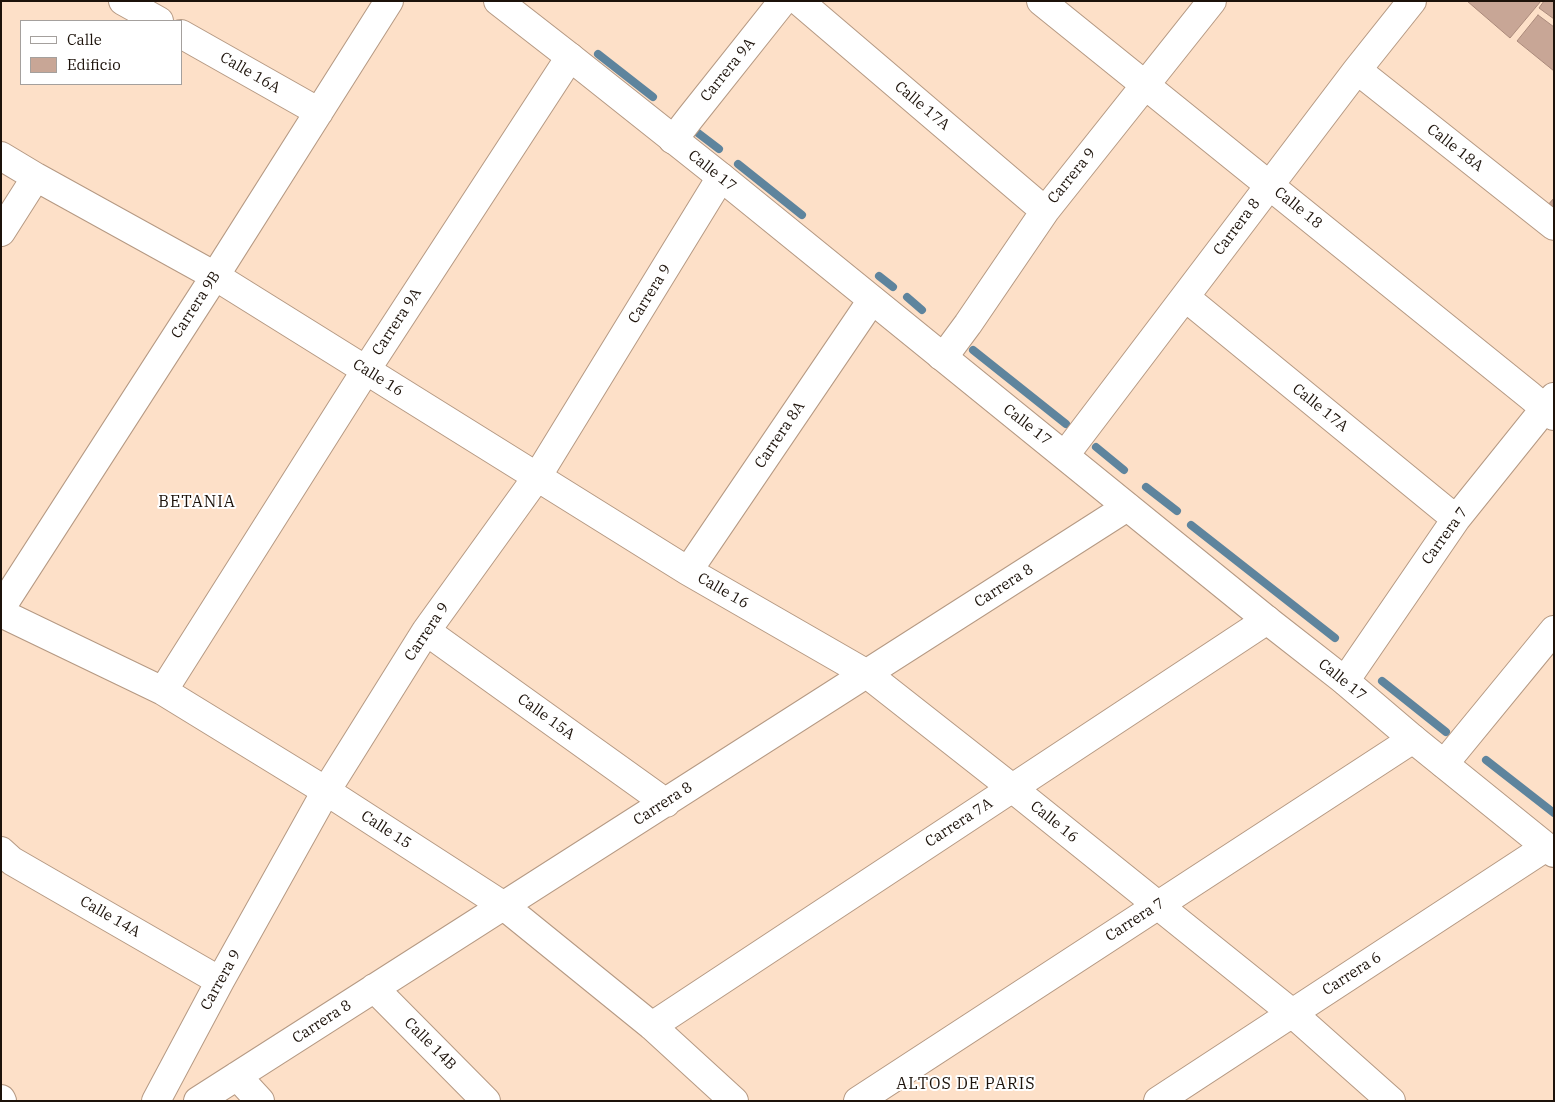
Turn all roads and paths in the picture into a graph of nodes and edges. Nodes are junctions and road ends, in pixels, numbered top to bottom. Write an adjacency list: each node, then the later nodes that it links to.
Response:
1 (123, 1): 9 (street)
2 (389, 1): 14 (street, Carrera 9B)
3 (498, 1): 11 (street, Calle 17)
4 (783, 1): 15 (street, Carrera 9A)
5 (799, 1): 20 (street, Calle 17A)
6 (1041, 1): 13 (street, Calle 18)
7 (1212, 1): 13 (street, Carrera 9)
8 (1412, 1): 12 (street, Carrera 8)
9 (157, 20)
10 (182, 35): 14 (street, Calle 16A)
11 (570, 56): 15 (street, Calle 17); 27 (street, Carrera 9A)
12 (1357, 70): 19 (street, Carrera 8); 21 (street, Calle 18A)
13 (1145, 85): 19 (street, Calle 18); 20 (street, Carrera 9)
14 (319, 112): 23 (street, Carrera 9B)
15 (681, 130): 18 (street, Calle 17)
16 (1, 156): 17 (street, Calle 16)
17 (36, 177): 22 (street); 23 (street, Calle 16)
18 (721, 177): 25 (street, Calle 17); 30 (street, Carrera 9)
19 (1269, 185): 24 (street, Carrera 8); 28 (street, Calle 18)
20 (1045, 211): 26 (street, Carrera 9)
21 (1554, 226)
22 (1, 232)
23 (215, 276): 27 (street, Calle 16); 34 (street, Carrera 9B)
24 (1185, 297): 29 (street, Carrera 8); 32 (street, Calle 17A)
25 (872, 300): 26 (street, Calle 17); 33 (street, Carrera 8A)
26 (946, 351): 29 (street, Calle 17)
27 (366, 370): 30 (street, Calle 16); 41 (street, Carrera 9A)
28 (1551, 407): 32 (street, Carrera 7)
29 (1068, 450): 31 (street, Calle 17)
30 (537, 477): 33 (street, Calle 16); 38 (street, Carrera 9)
31 (1127, 507): 36 (street, Calle 17); 39 (street, Carrera 8)
32 (1456, 519): 40 (street, Carrera 7)
33 (688, 571): 39 (street, Calle 16)
34 (1, 608)
35 (1, 613): 41 (street, Calle 15)
36 (1267, 620): 40 (street, Calle 17); 44 (street, Carrera 7A)
37 (1554, 630): 43 (street)
38 (426, 631): 45 (street, Carrera 9); 46 (street, Calle 15A)
39 (867, 674): 44 (street, Calle 16); 46 (street, Carrera 8)
40 (1345, 681): 42 (street, Calle 17)
41 (163, 691): 45 (street, Calle 15)
42 (1412, 739): 43 (street, Calle 17); 49 (street, Carrera 7)
43 (1444, 764): 47 (street, Calle 17)
44 (1012, 788): 49 (street, Calle 16); 54 (street, Carrera 7A)
45 (326, 791): 50 (street, Calle 15); 51 (street, Carrera 9)
46 (666, 803): 50 (street, Carrera 8)
47 (1550, 850): 53 (street, Carrera 6)
48 (1, 851): 51 (street, Calle 14A)
49 (1158, 905): 53 (street, Calle 16); 61 (street, Carrera 7)
50 (504, 906): 52 (street, Carrera 8); 54 (street, Calle 15)
51 (220, 980): 56 (street, Carrera 9)
52 (374, 988): 55 (street, Carrera 8); 59 (street, Calle 14B)
53 (1292, 1013): 62 (street, Carrera 6); 63 (street, Calle 16)
54 (652, 1026): 60 (street, Calle 15)
55 (237, 1076): 57 (street, Carrera 8); 58 (street)
56 (156, 1101)
57 (198, 1101)
58 (260, 1101)
59 (486, 1101)
60 (734, 1101)
61 (858, 1101)
62 (1158, 1101)
63 (1391, 1101)

